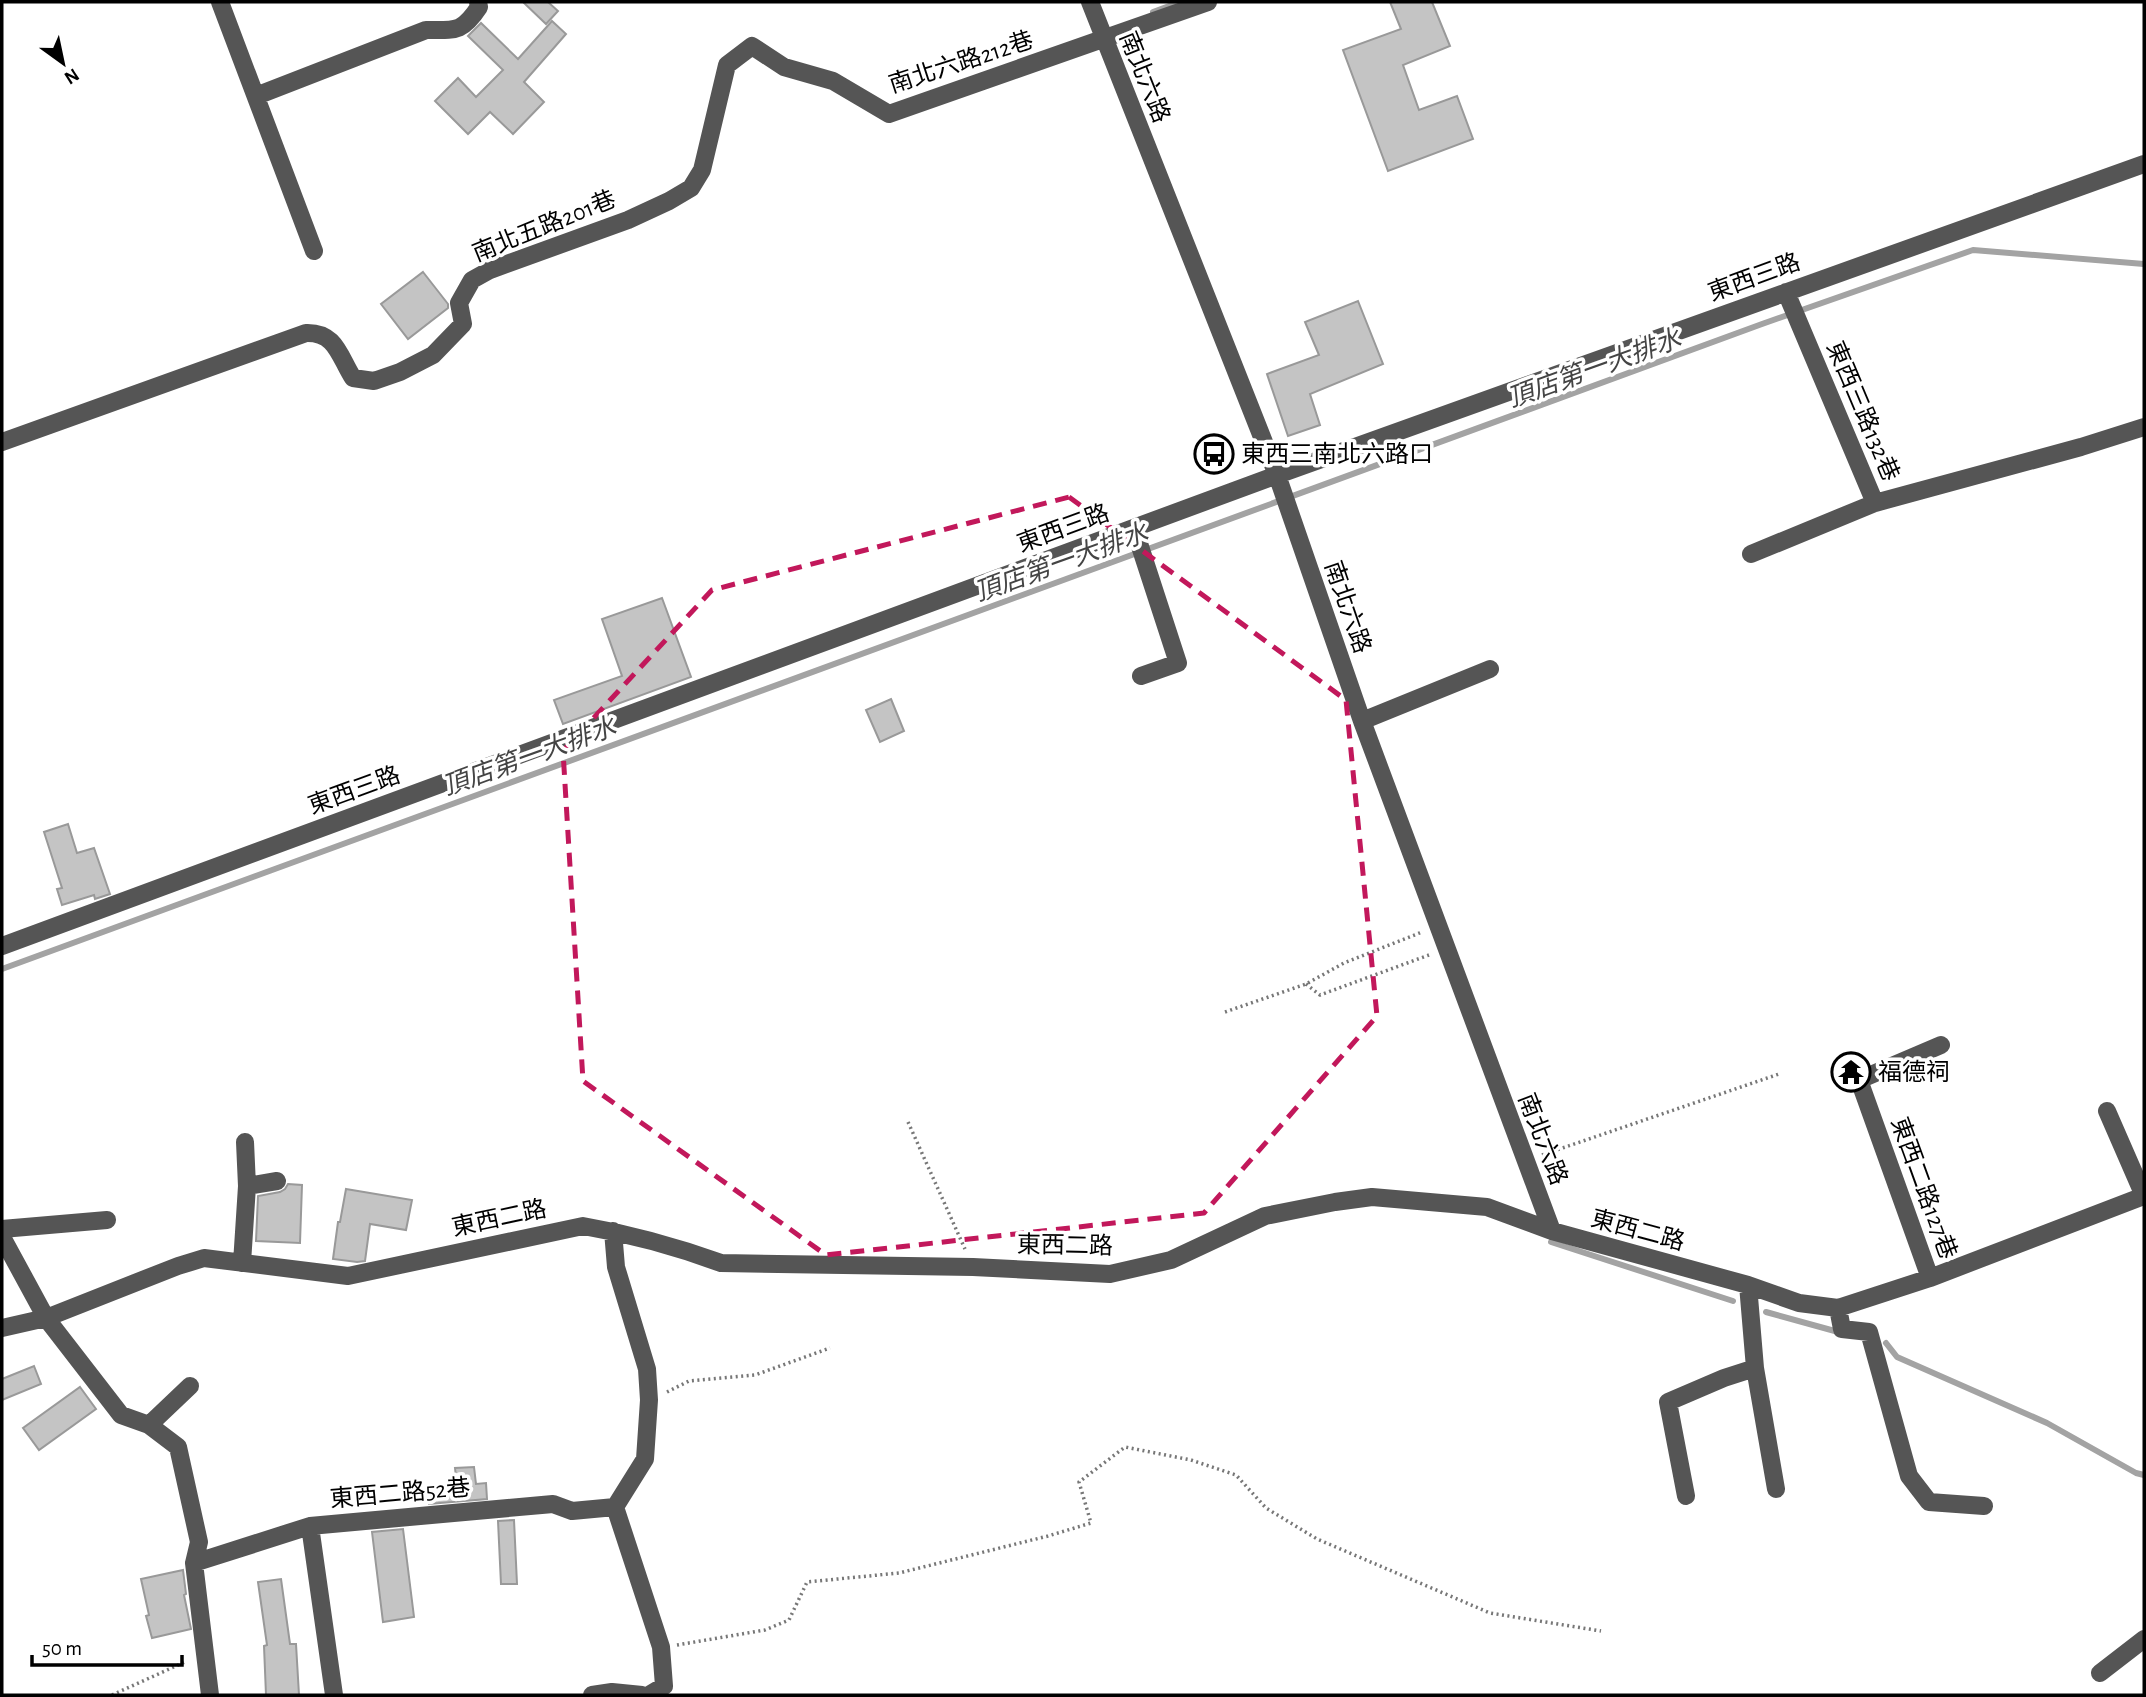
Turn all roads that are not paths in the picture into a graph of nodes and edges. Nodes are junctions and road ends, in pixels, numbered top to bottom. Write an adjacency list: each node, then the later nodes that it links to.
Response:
1 (220, 2): 7 (street)
2 (478, 2): 7 (street)
3 (1090, 2): 5 (street, 南北六路)
4 (1208, 2): 5 (street)
5 (1104, 40): 6 (street, 南北六路212巷); 13 (street, 南北六路)
6 (727, 65): 12 (street, 南北五路201巷)
7 (256, 96): 9 (street)
8 (2144, 164): 10 (street, 東西三路)
9 (314, 251)
10 (1786, 292): 13 (street, 東西三路); 14 (street, 東西三路132巷)
11 (2144, 427): 14 (street)
12 (2, 442)
13 (1277, 475): 15 (street, 東西三路); 19 (street, 南北六路)
14 (1875, 503): 16 (street, 東西三路132巷)
15 (1134, 528): 18 (street); 20 (street, 東西三路)
16 (1751, 554)
17 (1490, 670): 19 (street)
18 (1141, 676)
19 (1362, 721): 30 (street, 南北六路)
20 (2, 946)
21 (1941, 1045): 33 (street, 東西二路127巷)
22 (2108, 1111): 26 (street)
23 (245, 1142): 25 (street)
24 (277, 1181): 25 (street)
25 (247, 1186): 32 (street)
26 (2144, 1196): 33 (street, 東西二路)
27 (107, 1220): 28 (street)
28 (2, 1229)
29 (612, 1231): 30 (street, 東西二路); 32 (street, 東西二路); 44 (street)
30 (1552, 1231): 34 (street, 東西二路)
31 (2, 1237): 36 (street)
32 (242, 1263): 36 (street, 東西二路)
33 (1930, 1278): 35 (street, 東西二路)
34 (1748, 1285): 35 (street, 東西二路); 38 (street)
35 (1838, 1308): 43 (street)
36 (46, 1318): 37 (street, 東西二路); 40 (street)
37 (2, 1328)
38 (1755, 1368): 41 (street); 42 (street)
39 (190, 1386): 40 (street)
40 (149, 1424): 46 (street)
41 (1776, 1489)
42 (1686, 1496)
43 (1984, 1506)
44 (615, 1507): 45 (street, 東西二路52巷); 53 (street)
45 (310, 1526): 46 (street, 東西二路52巷); 50 (street)
46 (194, 1563): 49 (street)
47 (2144, 1639): 48 (street)
48 (2100, 1672)
49 (210, 1695)
50 (334, 1695)
51 (592, 1695): 52 (street)
52 (642, 1695)
53 (649, 1695)

